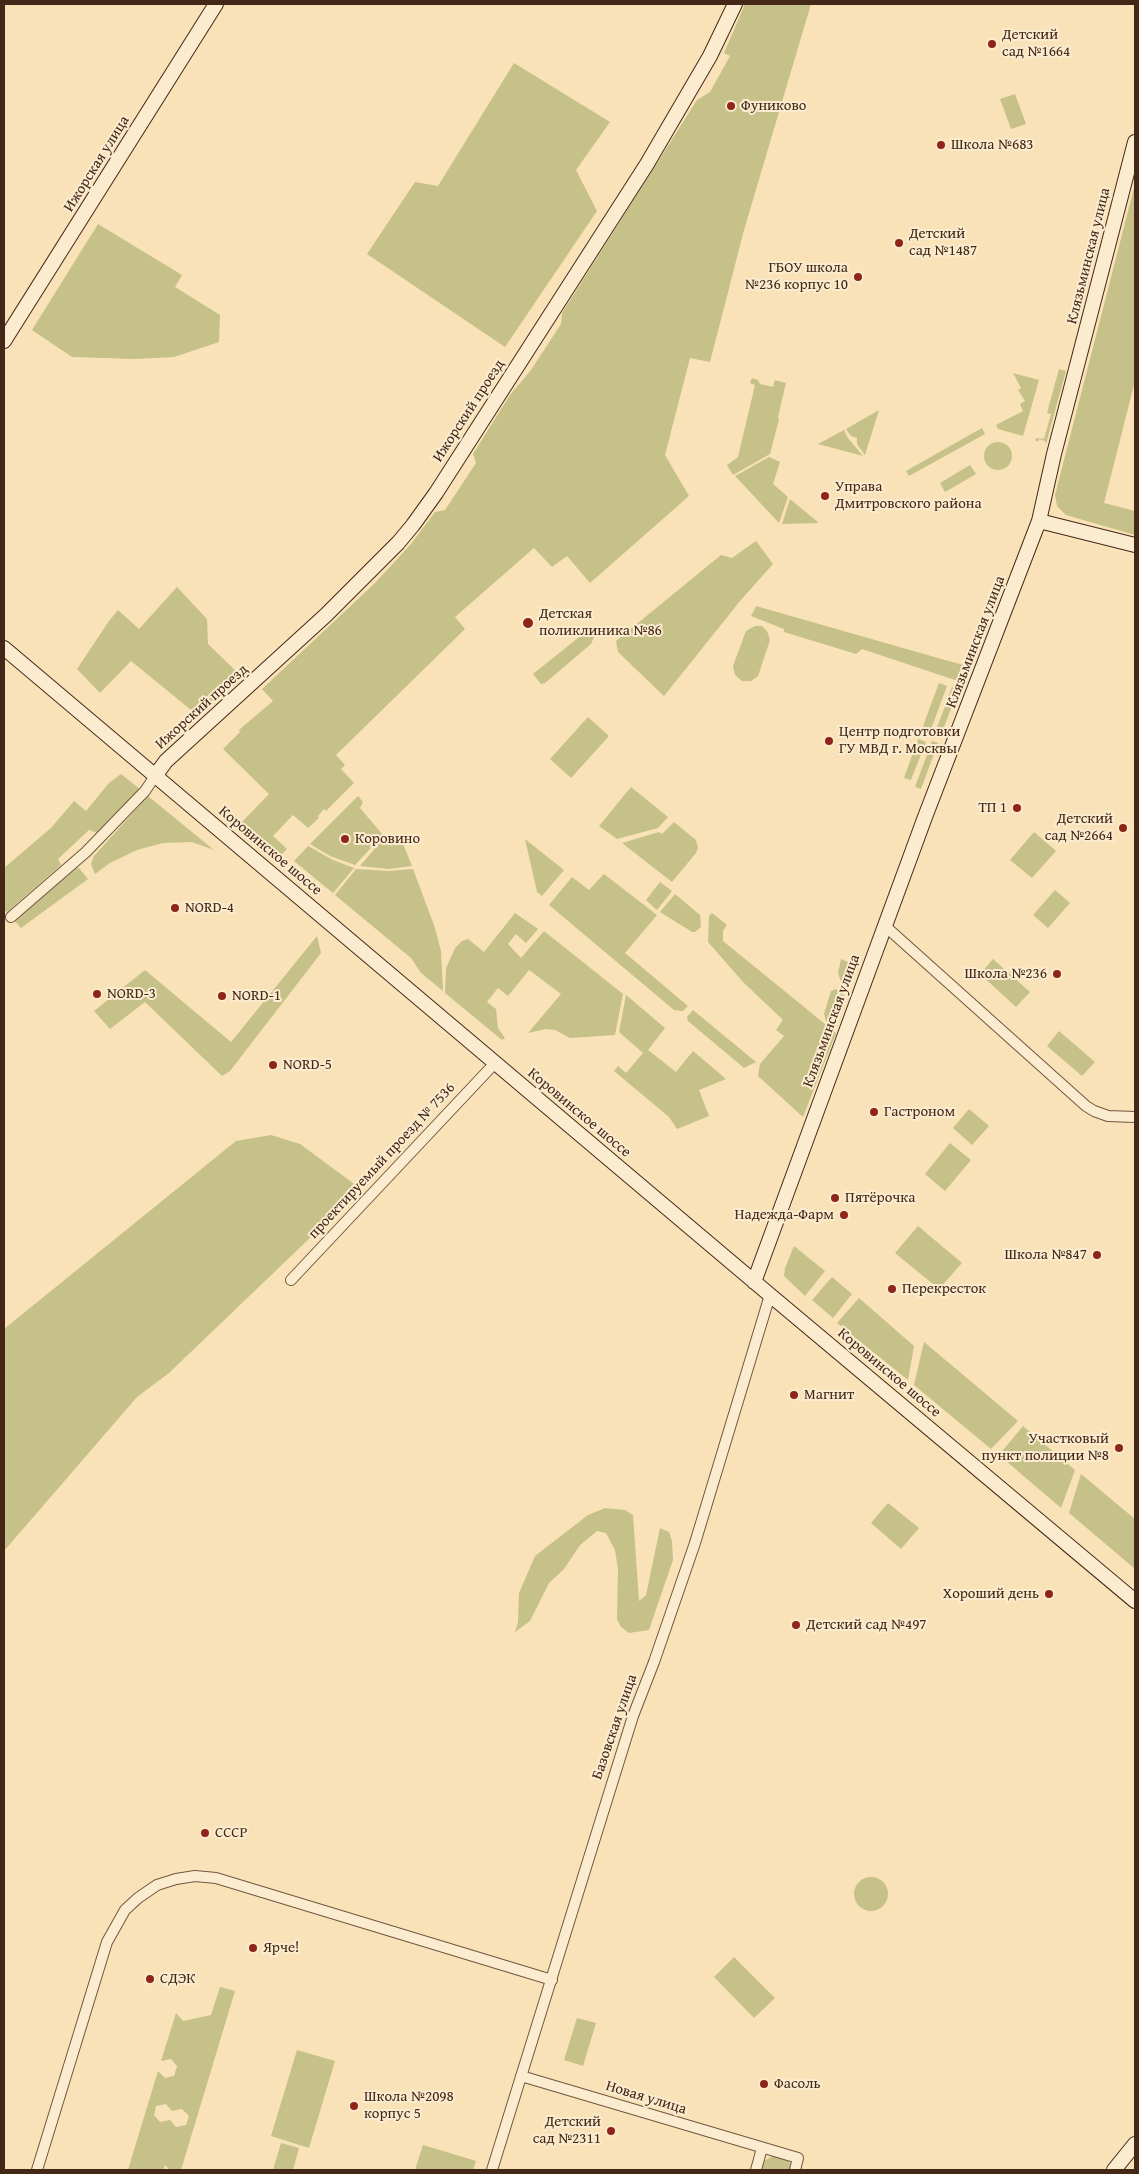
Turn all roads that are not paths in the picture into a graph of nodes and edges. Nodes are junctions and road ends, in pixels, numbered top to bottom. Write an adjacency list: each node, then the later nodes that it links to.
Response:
1 (216, 4): 4 (street, Ижорская улица)
2 (735, 4): 8 (street, Ижорский проезд)
3 (1135, 142): 5 (street, Клязьминская улица)
4 (4, 341)
5 (1039, 520): 6 (street); 10 (street, Клязьминская улица)
6 (1135, 545)
7 (4, 648): 8 (street, Коровинское шоссе)
8 (155, 776): 9 (street); 11 (street, Коровинское шоссе)
9 (11, 917)
10 (885, 926): 12 (street); 14 (street, Клязьминская улица)
11 (495, 1063): 13 (street, проектируемый проезд № 7536); 14 (street, Коровинское шоссе)
12 (1135, 1117)
13 (291, 1280)
14 (754, 1282): 15 (street, Коровинское шоссе)
15 (770, 1295): 16 (street, Коровинское шоссе); 17 (street, Базовская улица)
16 (1135, 1601)
17 (552, 1980): 18 (street, Базовская улица); 21 (street)
18 (521, 2076): 20 (street, Новая улица); 22 (street, Базовская улица)
19 (1135, 2144): 25 (street)
20 (762, 2148): 23 (street); 24 (street, Новая улица)
21 (37, 2170)
22 (492, 2170)
23 (756, 2170)
24 (795, 2170)
25 (1114, 2170)

